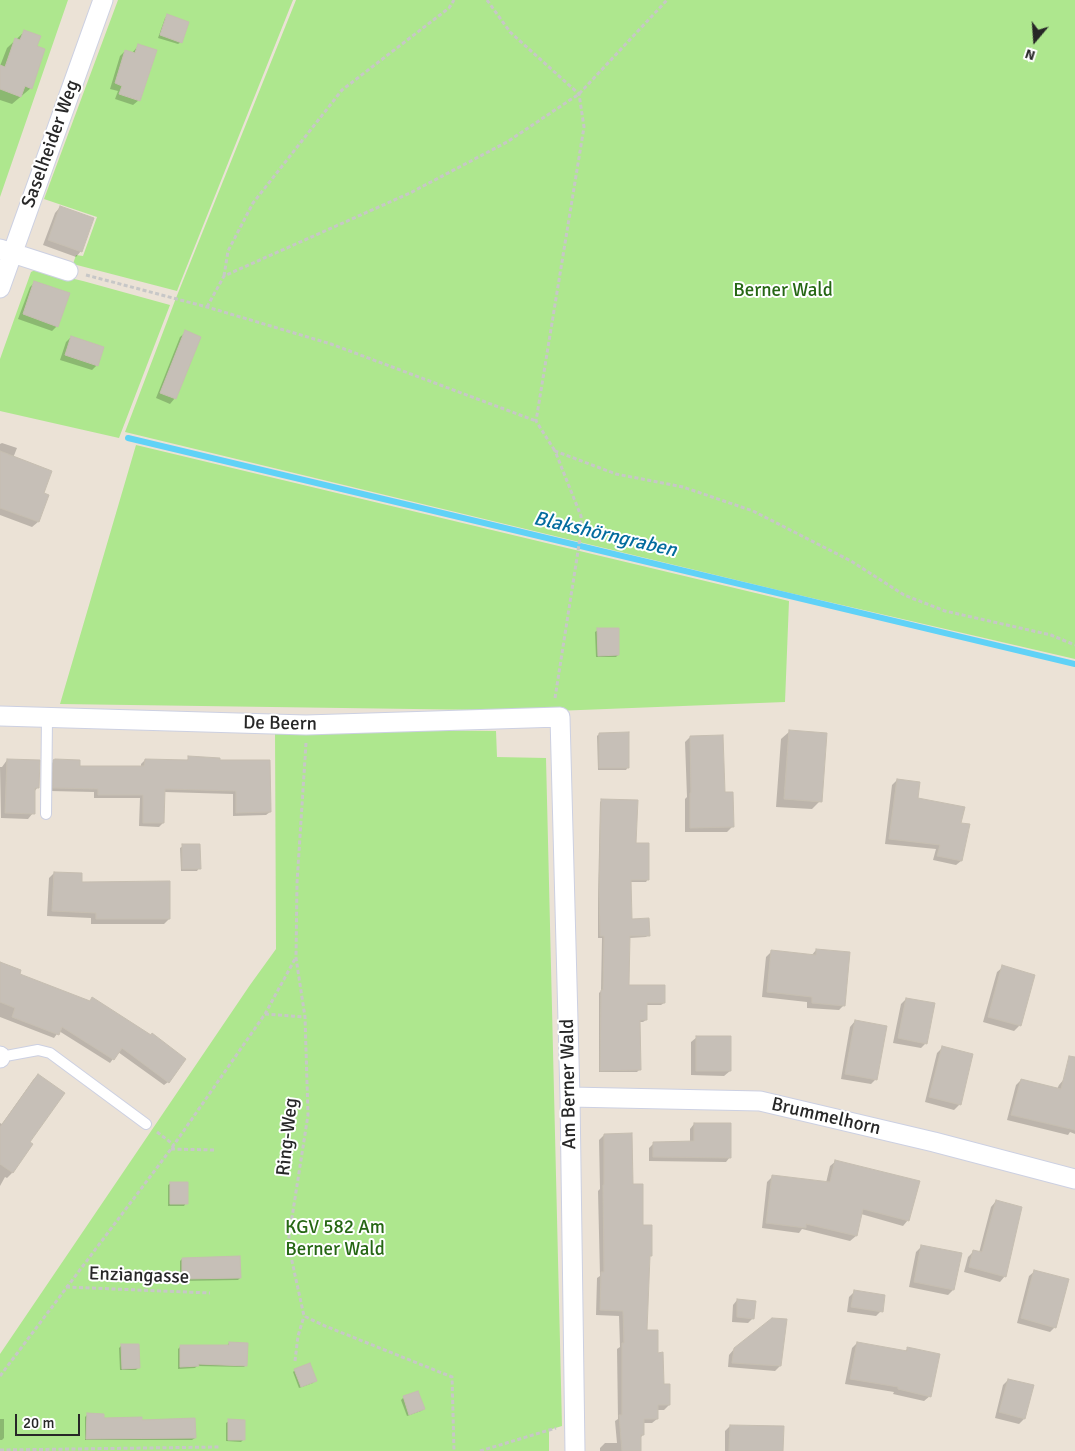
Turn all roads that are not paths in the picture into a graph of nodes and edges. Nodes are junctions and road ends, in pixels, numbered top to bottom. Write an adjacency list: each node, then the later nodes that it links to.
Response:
1 (103, 0): 2 (street, Saselheider Weg)
2 (6, 251): 3 (street); 4 (street, Saselheider Weg)
3 (68, 271)
4 (0, 288)
5 (557, 710): 7 (street, De Beern); 10 (street, Am Berner Wald)
6 (0, 716): 7 (street, De Beern)
7 (47, 717): 8 (lane)
8 (46, 814)
9 (0, 1057): 11 (lane)
10 (570, 1097): 12 (street, Brummelhorn); 13 (street, Am Berner Wald)
11 (146, 1124)
12 (1075, 1180)
13 (575, 1451)

